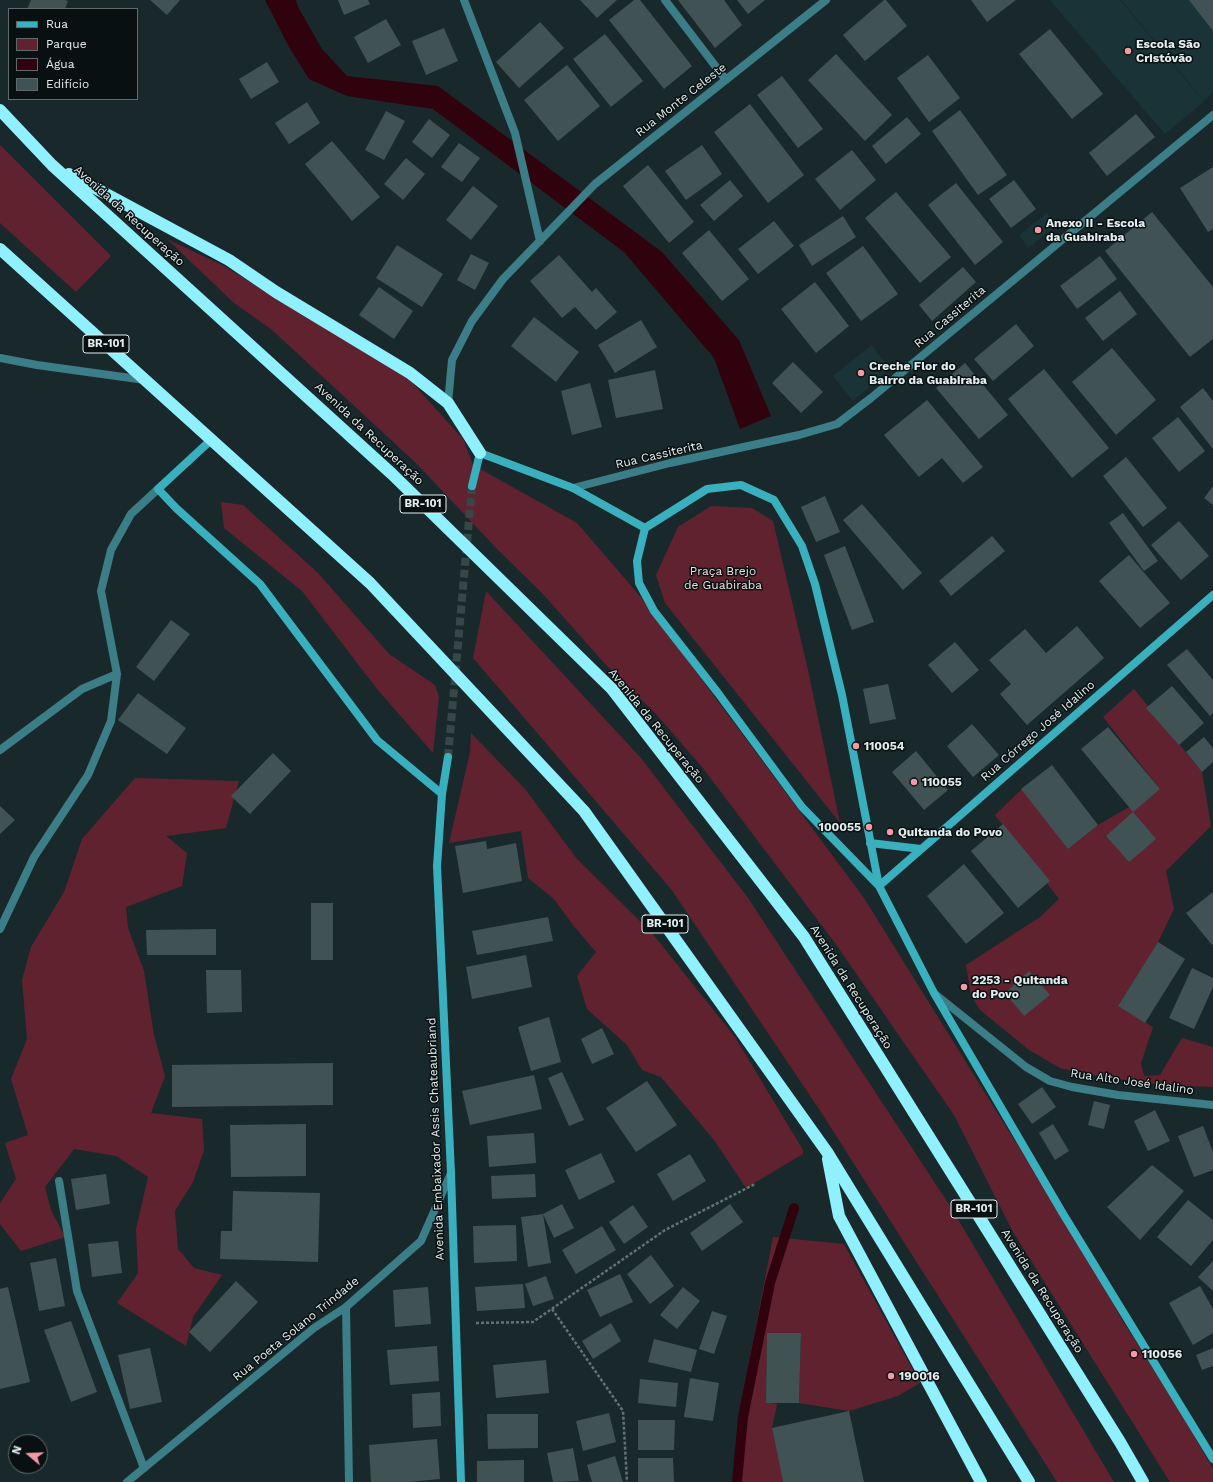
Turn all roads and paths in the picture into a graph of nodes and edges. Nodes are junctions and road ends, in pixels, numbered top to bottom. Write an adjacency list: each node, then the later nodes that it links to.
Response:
1 (464, 0): 8 (street)
2 (665, 0): 4 (street)
3 (822, 1): 4 (street, Rua Monte Celeste)
4 (726, 80): 8 (street, Rua Monte Celeste)
5 (0, 110): 7 (highway, Avenida da Recuperação / BR-101)
6 (1213, 115): 16 (street, Rua Cassiterita)
7 (52, 165): 12 (highway); 45 (highway, Avenida da Recuperação / BR-101)
8 (540, 241): 12 (street)
9 (0, 249): 11 (highway, BR-101)
10 (0, 358): 11 (street)
11 (146, 380): 13 (highway, BR-101)
12 (448, 403): 14 (highway)
13 (211, 440): 17 (main road); 30 (highway, BR-101)
14 (480, 453): 15 (main road); 16 (main road)
15 (472, 486)
16 (573, 488): 18 (main road)
17 (158, 490): 20 (street); 23 (main road)
18 (645, 528): 24 (main road); 26 (main road)
19 (1213, 595): 25 (main road, Rua Córrego José Idalino)
20 (117, 674): 21 (street); 27 (street)
21 (0, 750)
22 (448, 757): 23 (main road, Avenida Embaixador Assis Chateaubriand)
23 (442, 794): 31 (main road, Avenida Embaixador Assis Chateaubriand)
24 (870, 843): 25 (main road); 26 (main road)
25 (921, 848): 26 (main road, Rua Córrego José Idalino)
26 (879, 886): 28 (main road)
27 (0, 929)
28 (934, 993): 29 (street, Rua Alto José Idalino); 37 (main road)
29 (1213, 1105)
30 (827, 1152): 43 (highway); 44 (highway, BR-101)
31 (450, 1173): 34 (street, Rua Poeta Solano Trindade); 36 (main road, Avenida Embaixador Assis Chateaubriand)
32 (60, 1181): 38 (street)
33 (755, 1184): 35 (path)
34 (346, 1307): 38 (street, Rua Poeta Solano Trindade); 40 (street)
35 (552, 1309): 36 (path); 42 (path)
36 (456, 1323): 41 (main road, Avenida Embaixador Assis Chateaubriand)
37 (1213, 1458)
38 (144, 1468): 39 (street, Rua Poeta Solano Trindade)
39 (127, 1482)
40 (349, 1482)
41 (461, 1482)
42 (627, 1482)
43 (981, 1482)
44 (1029, 1482)
45 (1143, 1482)

